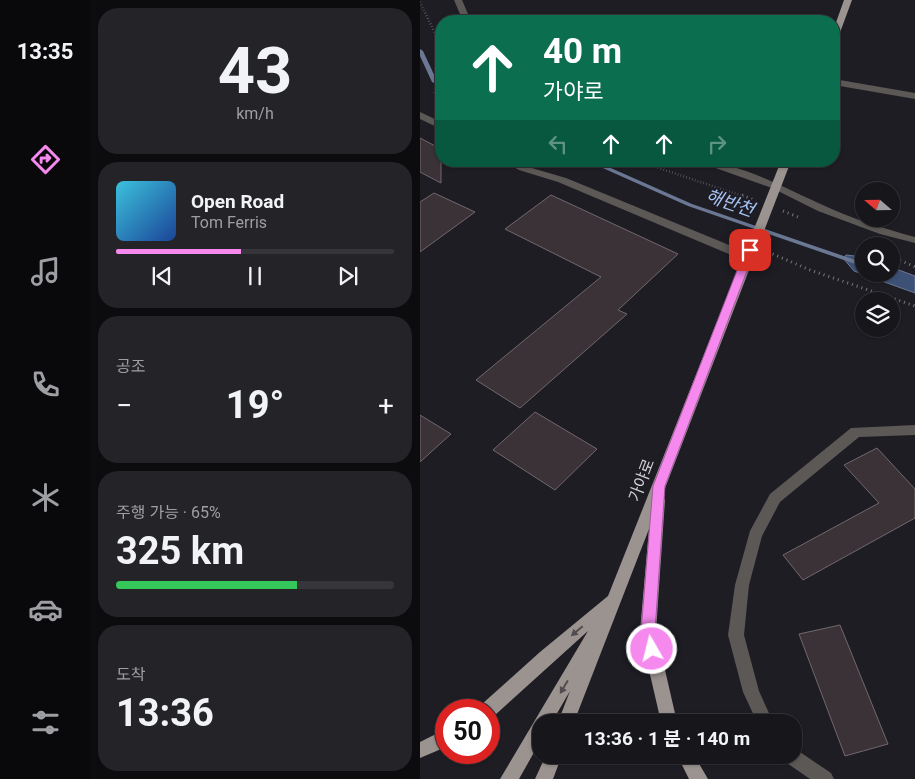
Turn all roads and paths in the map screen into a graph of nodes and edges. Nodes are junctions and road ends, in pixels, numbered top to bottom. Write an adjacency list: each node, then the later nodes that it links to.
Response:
1 (458, 0): 4 (street)
2 (848, 0): 5 (main road)
3 (420, 2): 6 (path)
4 (464, 15)
5 (840, 22)
6 (435, 33)
7 (840, 83): 8 (street)
8 (915, 96)
9 (420, 115): 10 (street)
10 (435, 123)
11 (520, 167): 16 (street)
12 (719, 167): 14 (street)
13 (784, 167): 14 (main road)
14 (776, 186): 15 (street); 16 (main road, 가야로)
15 (915, 240)
16 (749, 254): 20 (main road, 가야로)
17 (900, 260): 18 (path)
18 (915, 267)
19 (915, 430): 26 (street)
20 (659, 486): 21 (main road, 가야로); 25 (main road)
21 (615, 600): 22 (main road, one-way to 22); 23 (main road, one-way to 23); 24 (main road, 가야로)
22 (500, 699)
23 (548, 714)
24 (569, 714)
25 (667, 714)
26 (761, 714)
27 (532, 741): 33 (main road)
28 (435, 744): 29 (main road)
29 (420, 750)
30 (802, 763): 36 (street)
31 (550, 764): 34 (main road)
32 (690, 764): 35 (main road)
33 (509, 779)
34 (544, 779)
35 (699, 779)
36 (825, 779)

